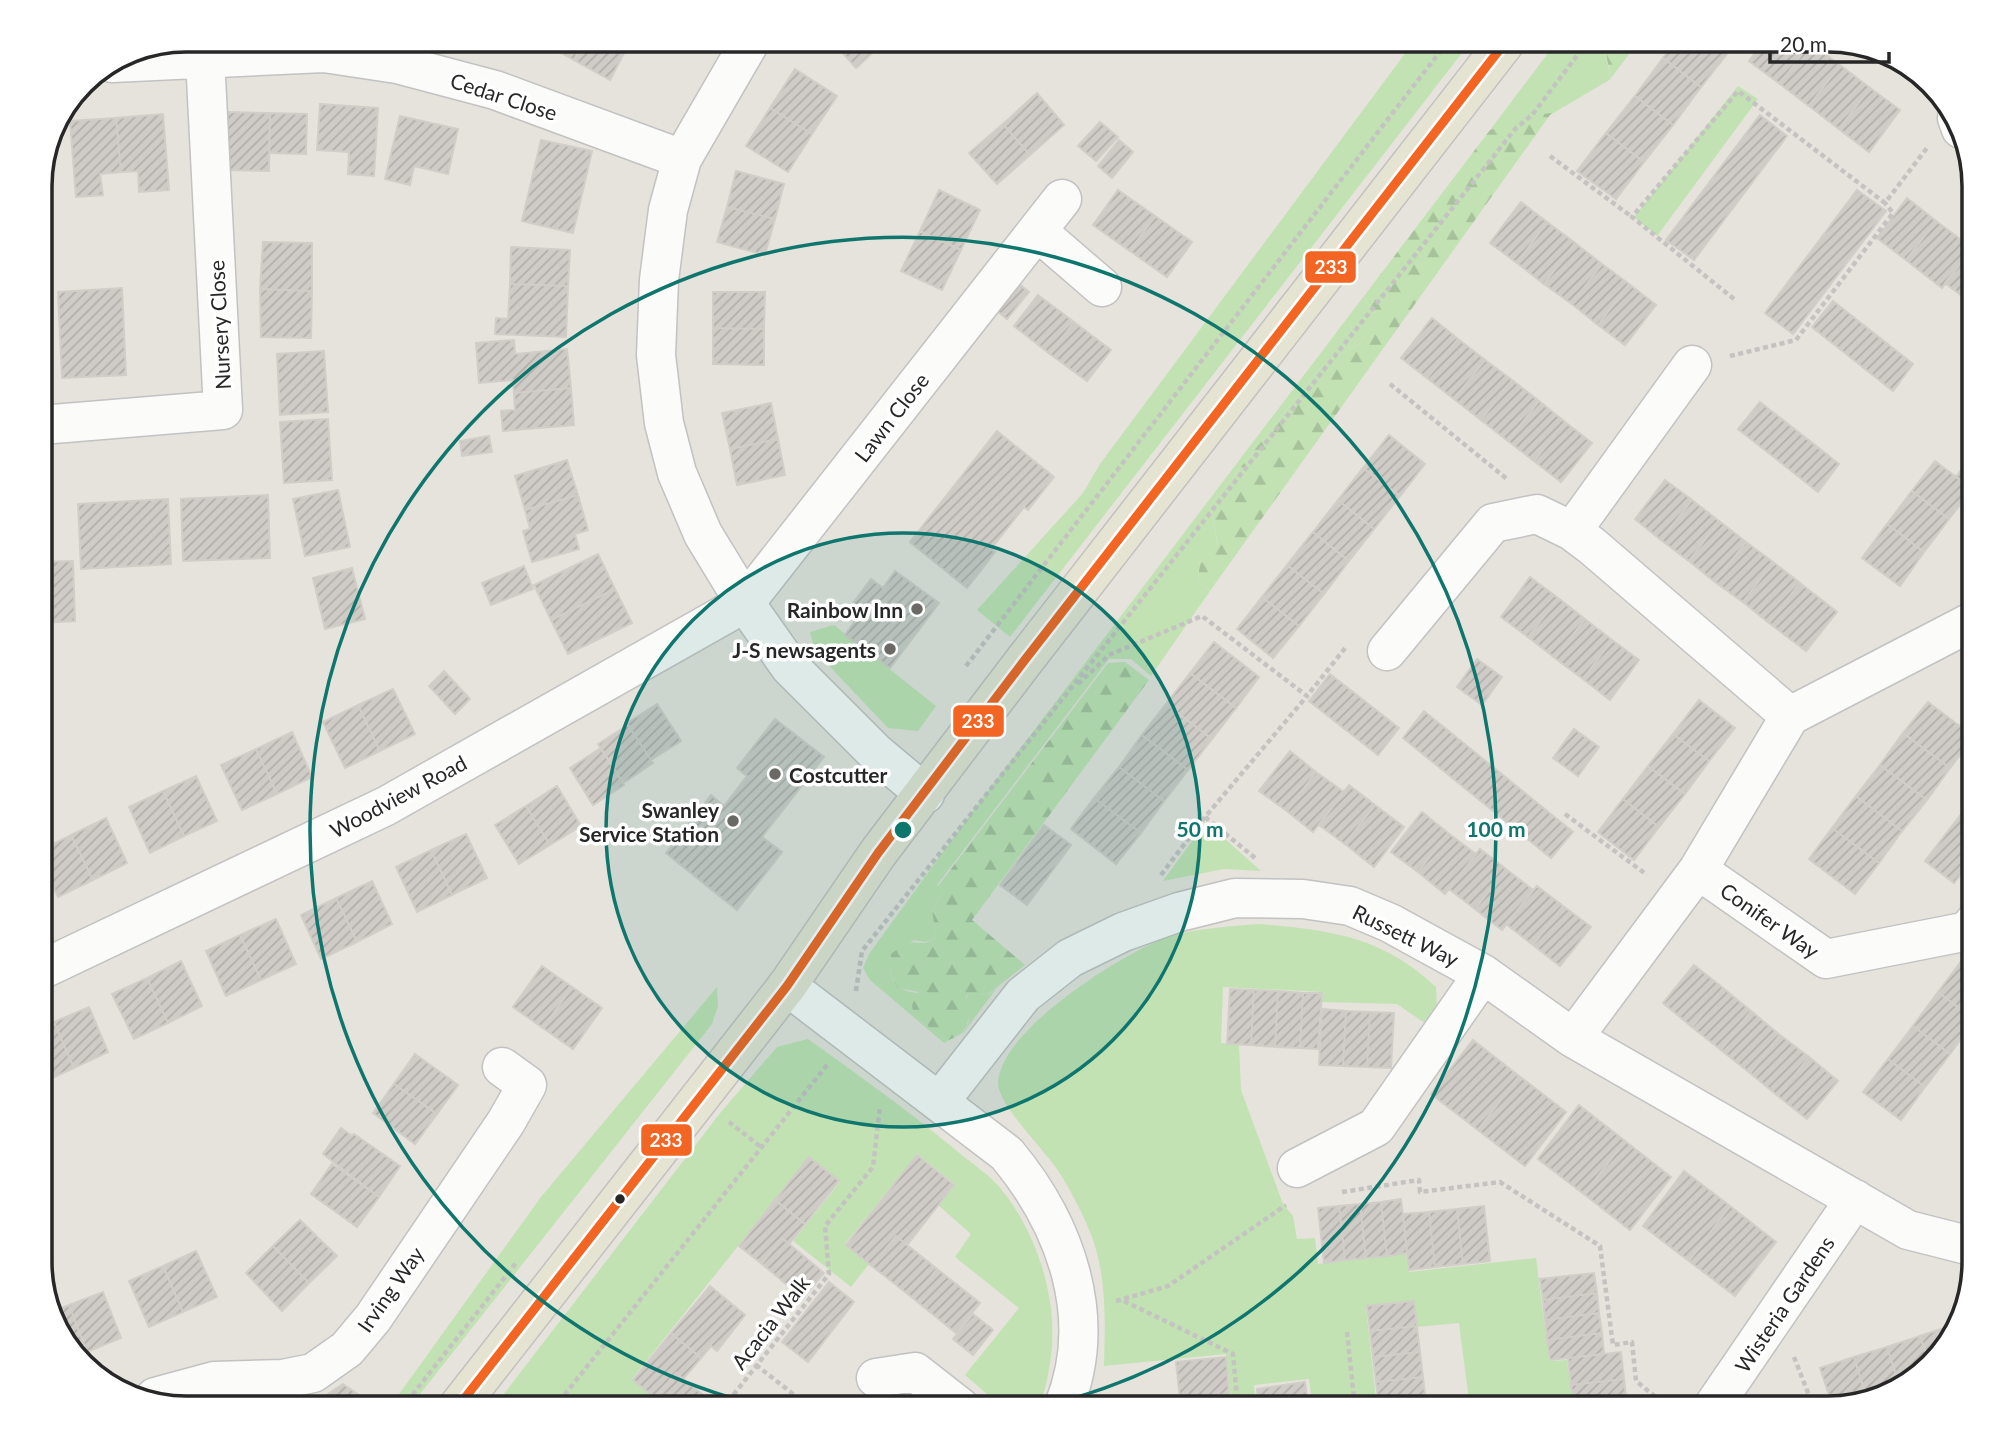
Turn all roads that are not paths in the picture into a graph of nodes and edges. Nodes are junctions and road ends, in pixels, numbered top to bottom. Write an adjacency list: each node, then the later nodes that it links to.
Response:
1 (744, 52): 5 (street)
2 (1498, 52): 16 (main road)
3 (149, 58): 4 (street, Cedar Close)
4 (205, 58): 5 (street, Cedar Close); 10 (street, Nursery Close)
5 (682, 159): 12 (street)
6 (1062, 199): 7 (street, Lawn Close)
7 (1037, 231): 8 (street); 12 (street, Lawn Close)
8 (1102, 287)
9 (1692, 365): 11 (street)
10 (53, 424)
11 (1572, 531): 14 (street); 15 (street)
12 (745, 604): 16 (street); 19 (street, Woodview Road)
13 (1962, 627): 15 (street)
14 (1387, 650)
15 (1790, 716): 17 (street, Conifer Way)
16 (925, 794): 21 (main road)
17 (1698, 870): 18 (street, Conifer Way); 22 (street, Conifer Way)
18 (1962, 928)
19 (53, 964)
20 (1483, 974): 22 (street, Russett Way); 24 (street, Russett Way); 25 (street, Russett Way)
21 (787, 986): 24 (street); 30 (main road)
22 (1573, 1038): 26 (street, Russett Way)
23 (502, 1067): 29 (street, Irving Way)
24 (940, 1101): 32 (street)
25 (1295, 1184)
26 (1855, 1199): 27 (street, Russett Way); 33 (street, Wisteria Gardens)
27 (1962, 1244)
28 (876, 1378): 31 (street)
29 (167, 1394)
30 (466, 1396)
31 (946, 1396)
32 (1068, 1396)
33 (1720, 1396)

